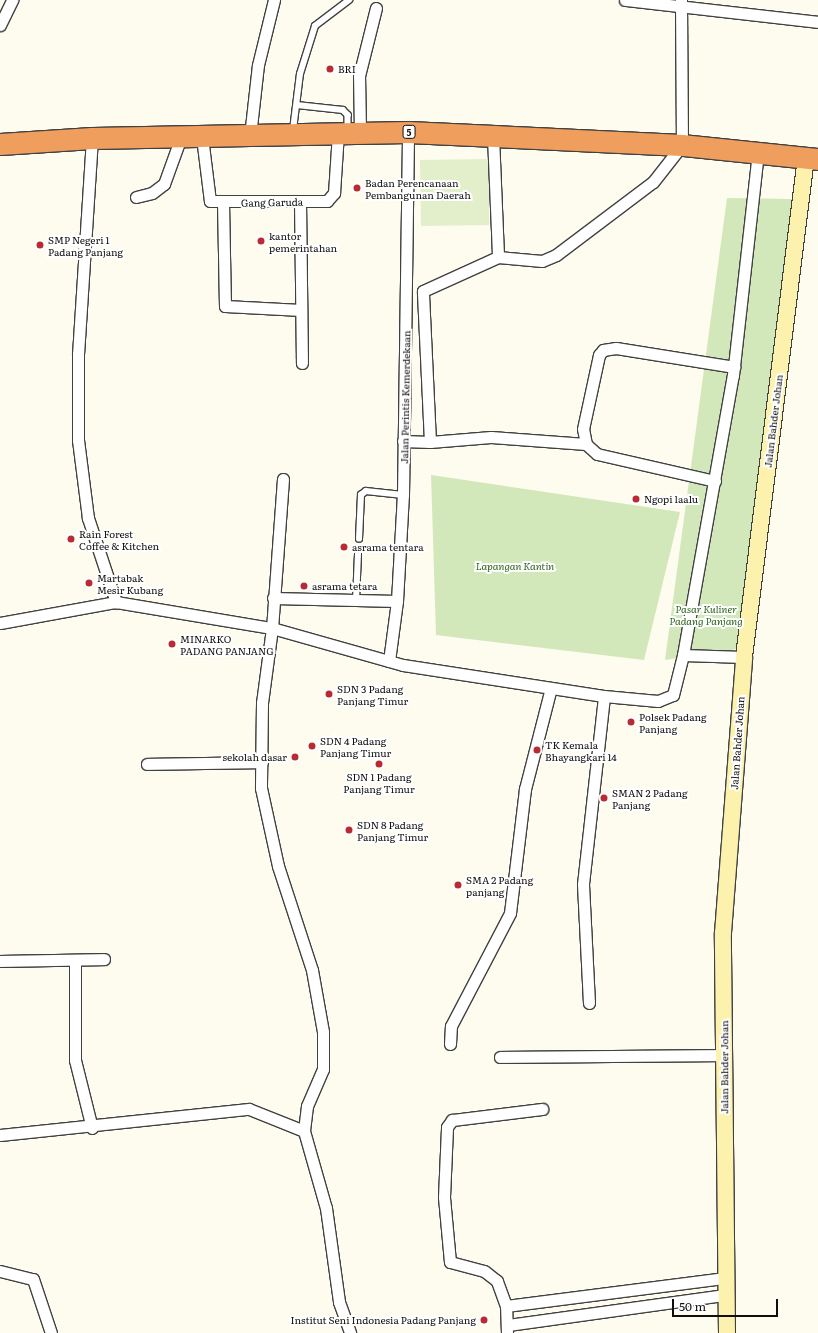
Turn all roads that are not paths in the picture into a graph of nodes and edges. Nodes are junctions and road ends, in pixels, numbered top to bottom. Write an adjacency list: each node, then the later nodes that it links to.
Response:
1 (12, 0): 8 (street)
2 (274, 0): 13 (street)
3 (349, 0): 9 (lane)
4 (625, 0): 5 (street)
5 (681, 3): 7 (street); 19 (street)
6 (376, 8): 10 (street, Gang Garuda)
7 (818, 22)
8 (0, 25)
9 (296, 105): 10 (lane); 12 (lane)
10 (348, 132): 11 (highway, 5); 12 (highway, 5); 23 (street, Gang Garuda)
11 (408, 132): 14 (highway, 5); 29 (street, Jalan Perintis Kemerdekaan)
12 (292, 134): 13 (highway, 5)
13 (250, 136): 16 (highway, 5)
14 (493, 136): 19 (highway, 5); 25 (street)
15 (181, 137): 16 (highway, 5); 17 (highway, 5); 22 (street)
16 (202, 137): 24 (street, Gang Garuda)
17 (92, 138): 18 (highway, 5); 40 (street)
18 (0, 144)
19 (682, 145): 20 (highway, 5); 25 (street)
20 (758, 152): 21 (highway, 5); 28 (street)
21 (812, 158): 44 (main road, Jalan Bahder Johan)
22 (136, 197)
23 (300, 201): 24 (street, Gang Garuda); 26 (street)
24 (223, 202): 26 (street)
25 (498, 257): 30 (street)
26 (301, 310): 27 (street)
27 (302, 363)
28 (734, 367): 31 (street); 33 (street)
29 (403, 441): 30 (street); 34 (street, Jalan Perintis Kemerdekaan)
30 (430, 442): 31 (street)
31 (586, 444): 33 (street)
32 (283, 478): 37 (street)
33 (715, 481): 43 (street)
34 (403, 495): 35 (lane); 39 (street, Jalan Perintis Kemerdekaan)
35 (359, 539)
36 (358, 554): 38 (lane)
37 (273, 598): 38 (street); 42 (street)
38 (356, 600): 39 (street)
39 (398, 601): 45 (street, Jalan Perintis Kemerdekaan)
40 (116, 602): 41 (street); 42 (street)
41 (0, 623)
42 (272, 628): 45 (street); 48 (street)
43 (683, 655): 44 (street); 47 (street)
44 (744, 657): 55 (main road, Jalan Bahder Johan)
45 (389, 661): 46 (street)
46 (551, 688): 47 (street); 54 (street)
47 (604, 696): 53 (street)
48 (262, 762): 49 (street); 59 (street)
49 (147, 764)
50 (104, 959): 52 (street)
51 (0, 961): 52 (street)
52 (75, 961): 58 (street)
53 (589, 1003)
54 (450, 1044)
55 (724, 1054): 56 (street); 62 (main road, Jalan Bahder Johan)
56 (500, 1057)
57 (542, 1109): 64 (street)
58 (92, 1128): 59 (street); 60 (street)
59 (304, 1131): 67 (street)
60 (0, 1135)
61 (0, 1271): 66 (street)
62 (724, 1278): 63 (main road, Jalan Bahder Johan); 64 (street)
63 (725, 1295): 65 (street); 68 (main road, Jalan Bahder Johan)
64 (506, 1306): 65 (street)
65 (507, 1329)
66 (51, 1333)
67 (350, 1333)
68 (727, 1333)

